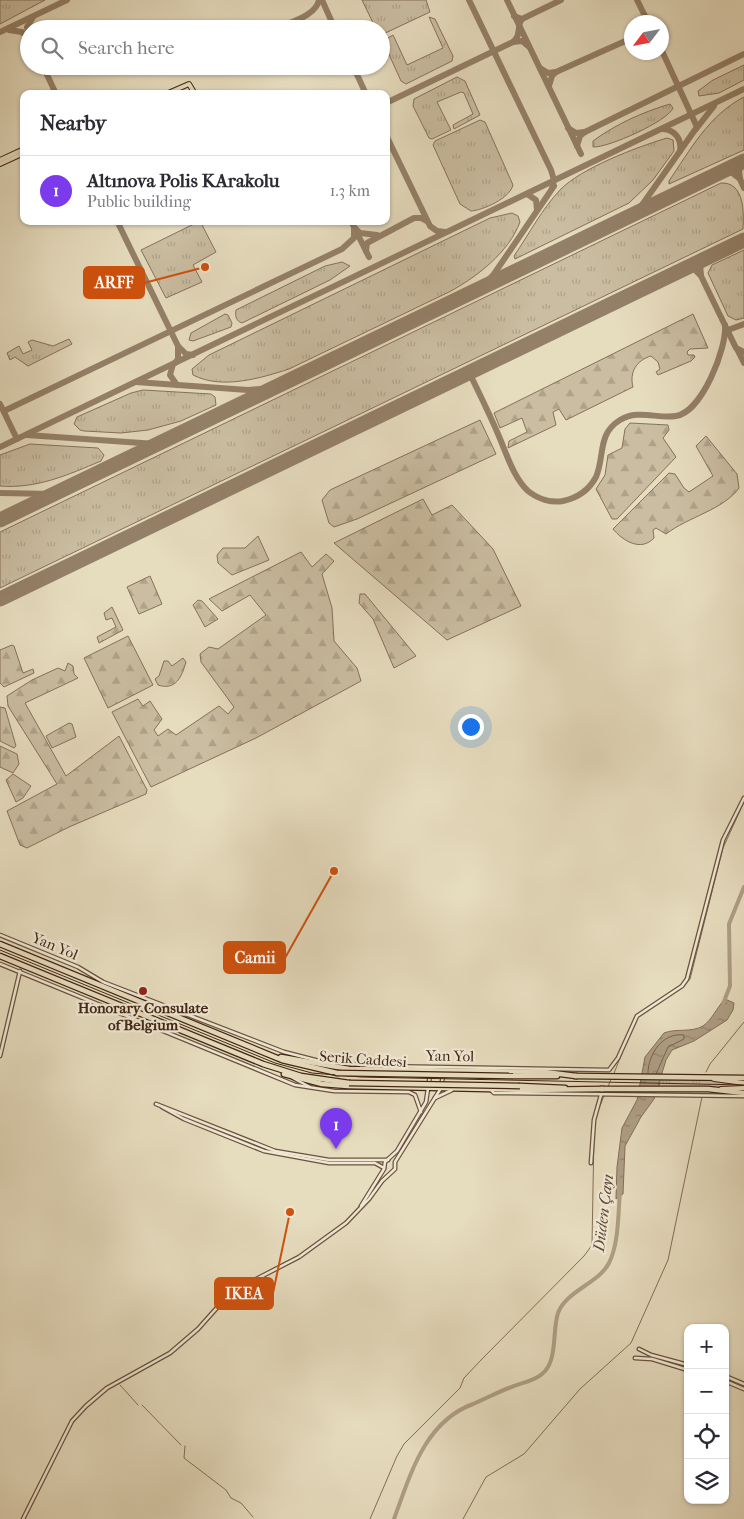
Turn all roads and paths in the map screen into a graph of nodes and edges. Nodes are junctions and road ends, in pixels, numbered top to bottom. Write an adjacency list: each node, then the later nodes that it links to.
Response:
1 (175, 90): 2 (main road)
2 (192, 90)
3 (20, 152): 5 (main road)
4 (20, 153): 6 (main road)
5 (0, 160)
6 (0, 164)
7 (744, 798): 28 (street, Yan Yol)
8 (0, 935): 13 (street, Yan Yol)
9 (0, 944): 15 (highway, Serik Caddesi)
10 (0, 956): 17 (highway, Serik Caddesi)
11 (0, 964): 12 (street)
12 (20, 971): 19 (street); 22 (street)
13 (191, 1016): 14 (street, Yan Yol); 15 (street)
14 (195, 1018): 16 (street); 26 (street, Yan Yol)
15 (188, 1021): 16 (highway, Serik Caddesi)
16 (194, 1024): 21 (highway, Serik Caddesi)
17 (176, 1029): 18 (highway, Serik Caddesi); 19 (street)
18 (190, 1035): 20 (street); 23 (highway, Serik Caddesi)
19 (178, 1036): 20 (street)
20 (184, 1039): 37 (street)
21 (268, 1054): 26 (highway); 31 (highway, Serik Caddesi, bridge)
22 (0, 1056)
23 (263, 1064): 33 (highway); 43 (highway, Serik Caddesi, bridge)
24 (507, 1068): 25 (street, Yan Yol); 27 (street, Yan Yol); 29 (street)
25 (524, 1068): 28 (street, Yan Yol); 30 (street)
26 (432, 1069): 27 (highway); 39 (street)
27 (441, 1069): 29 (highway); 40 (street)
28 (589, 1069): 34 (street)
29 (498, 1072): 30 (highway)
30 (530, 1072): 31 (highway)
31 (576, 1076): 34 (highway, Serik Caddesi)
32 (744, 1076): 35 (highway, Serik Caddesi)
33 (291, 1077): 37 (street); 38 (highway)
34 (592, 1077): 35 (highway, Serik Caddesi)
35 (710, 1078): 36 (main road)
36 (744, 1083)
37 (311, 1088): 45 (street)
38 (384, 1088): 39 (highway); 45 (street)
39 (429, 1088): 40 (highway); 51 (street)
40 (441, 1088): 42 (highway); 52 (street)
41 (744, 1088): 44 (main road)
42 (456, 1089): 46 (highway); 52 (street)
43 (603, 1089): 46 (highway); 48 (highway, Serik Caddesi)
44 (708, 1090): 47 (highway, Serik Caddesi); 49 (highway, Serik Caddesi)
45 (376, 1091): 53 (street)
46 (589, 1092): 50 (street)
47 (697, 1092): 48 (highway, Serik Caddesi); 49 (street)
48 (634, 1093): 50 (street)
49 (744, 1094)
50 (601, 1095): 57 (street)
51 (427, 1099): 53 (street); 54 (street)
52 (434, 1099): 56 (street)
53 (418, 1101): 54 (street)
54 (420, 1112): 55 (street)
55 (389, 1160): 56 (street); 58 (street); 58 (street)
56 (395, 1162): 59 (street)
57 (591, 1163)
58 (384, 1169): 59 (street); 60 (street)
59 (391, 1172): 60 (street)
60 (360, 1209): 69 (street)
61 (638, 1349): 63 (street)
62 (636, 1358): 64 (street)
63 (684, 1364)
64 (685, 1369)
65 (729, 1378): 67 (street)
66 (729, 1383): 68 (street)
67 (744, 1384)
68 (744, 1389)
69 (23, 1519)

